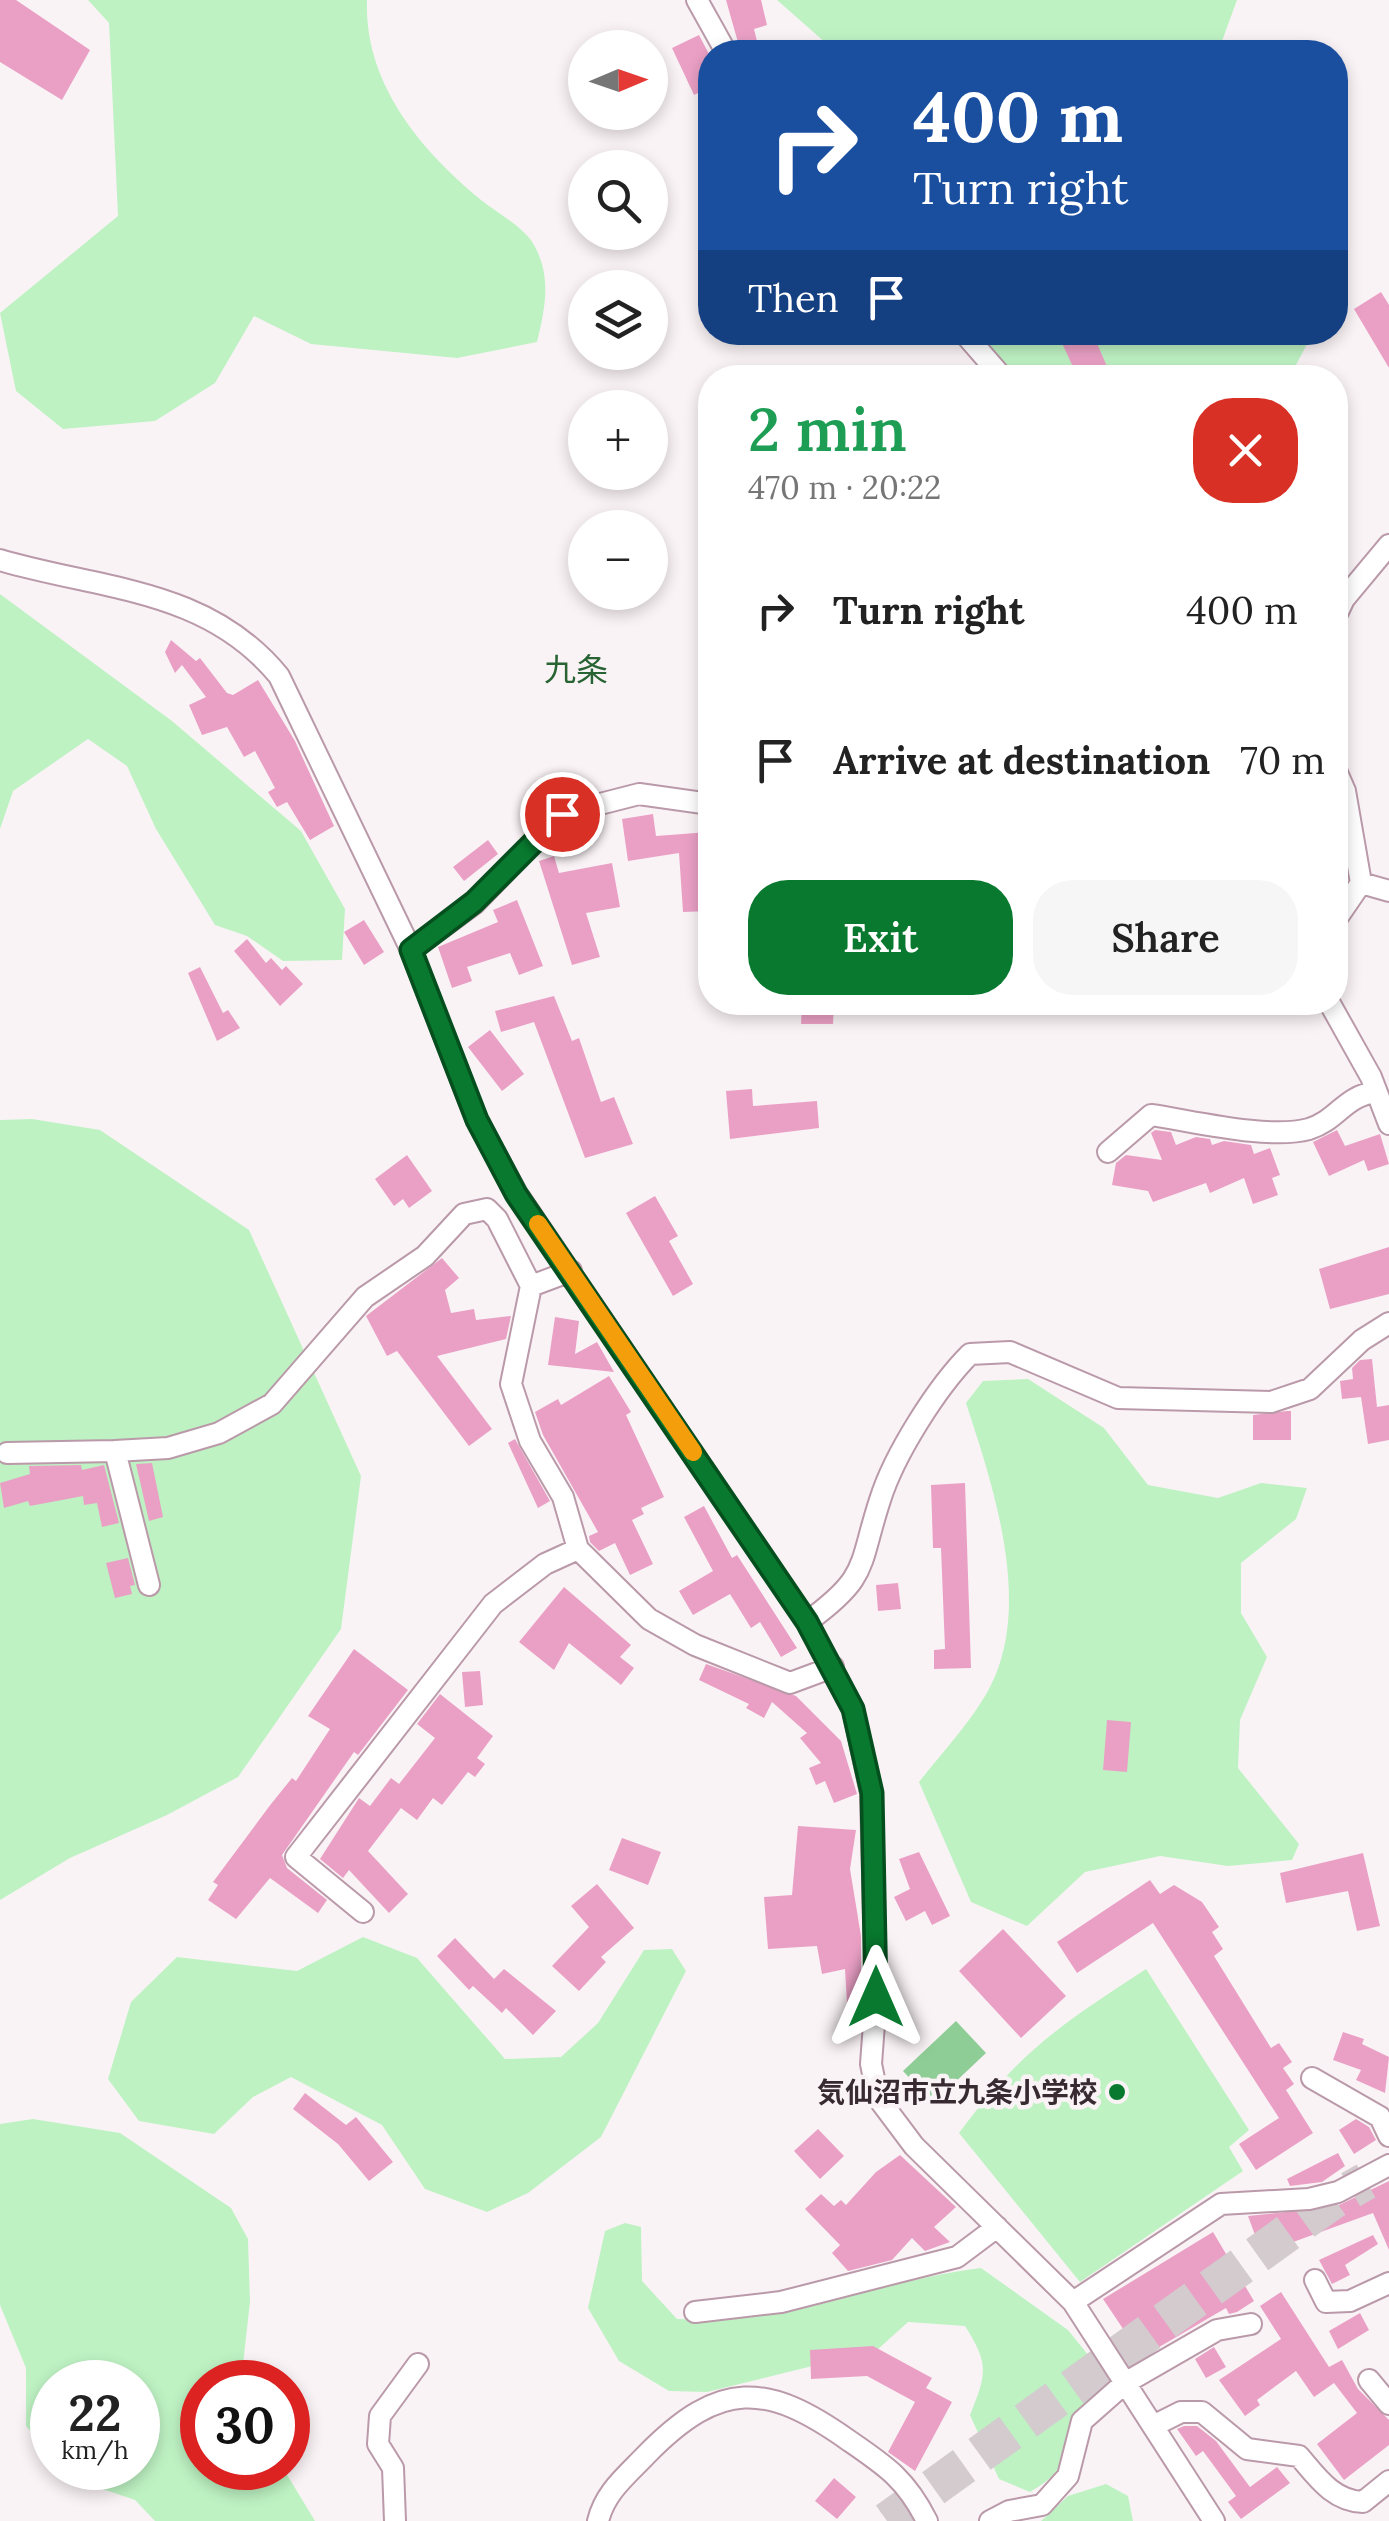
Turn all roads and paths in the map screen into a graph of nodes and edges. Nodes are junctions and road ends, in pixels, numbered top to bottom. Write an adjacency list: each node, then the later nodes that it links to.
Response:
1 (697, 0): 2 (street)
2 (719, 40)
3 (975, 345): 4 (street)
4 (992, 365)
5 (1389, 544): 7 (street)
6 (0, 560): 13 (street)
7 (1348, 594)
8 (698, 802): 13 (street)
9 (1348, 808): 10 (street)
10 (1361, 882): 11 (street); 12 (street)
11 (1389, 890)
12 (1348, 902)
13 (411, 950): 18 (street)
14 (1337, 1015): 15 (street)
15 (1376, 1092): 16 (street); 17 (street)
16 (1389, 1124)
17 (1108, 1152)
18 (571, 1271): 19 (street); 25 (street)
19 (531, 1286): 21 (street); 23 (street)
20 (1389, 1324): 25 (street)
21 (115, 1451): 22 (street); 24 (street)
22 (7, 1453)
23 (578, 1549): 26 (street); 27 (street)
24 (150, 1586)
25 (807, 1622): 26 (street)
26 (833, 1667): 31 (street)
27 (363, 1912)
28 (1312, 2078): 29 (street)
29 (1389, 2136)
30 (1389, 2164): 34 (street)
31 (997, 2227): 34 (street); 35 (street)
32 (1314, 2280): 33 (street)
33 (1389, 2283)
34 (1073, 2302): 39 (street)
35 (695, 2312)
36 (1251, 2324): 39 (street)
37 (418, 2364): 43 (street)
38 (1369, 2380): 40 (street)
39 (1125, 2384): 41 (street); 46 (street)
40 (1389, 2404)
41 (1152, 2426): 42 (street); 47 (street)
42 (1389, 2480)
43 (395, 2521)
44 (598, 2521): 45 (street)
45 (927, 2521)
46 (990, 2521)
47 (1214, 2521)

